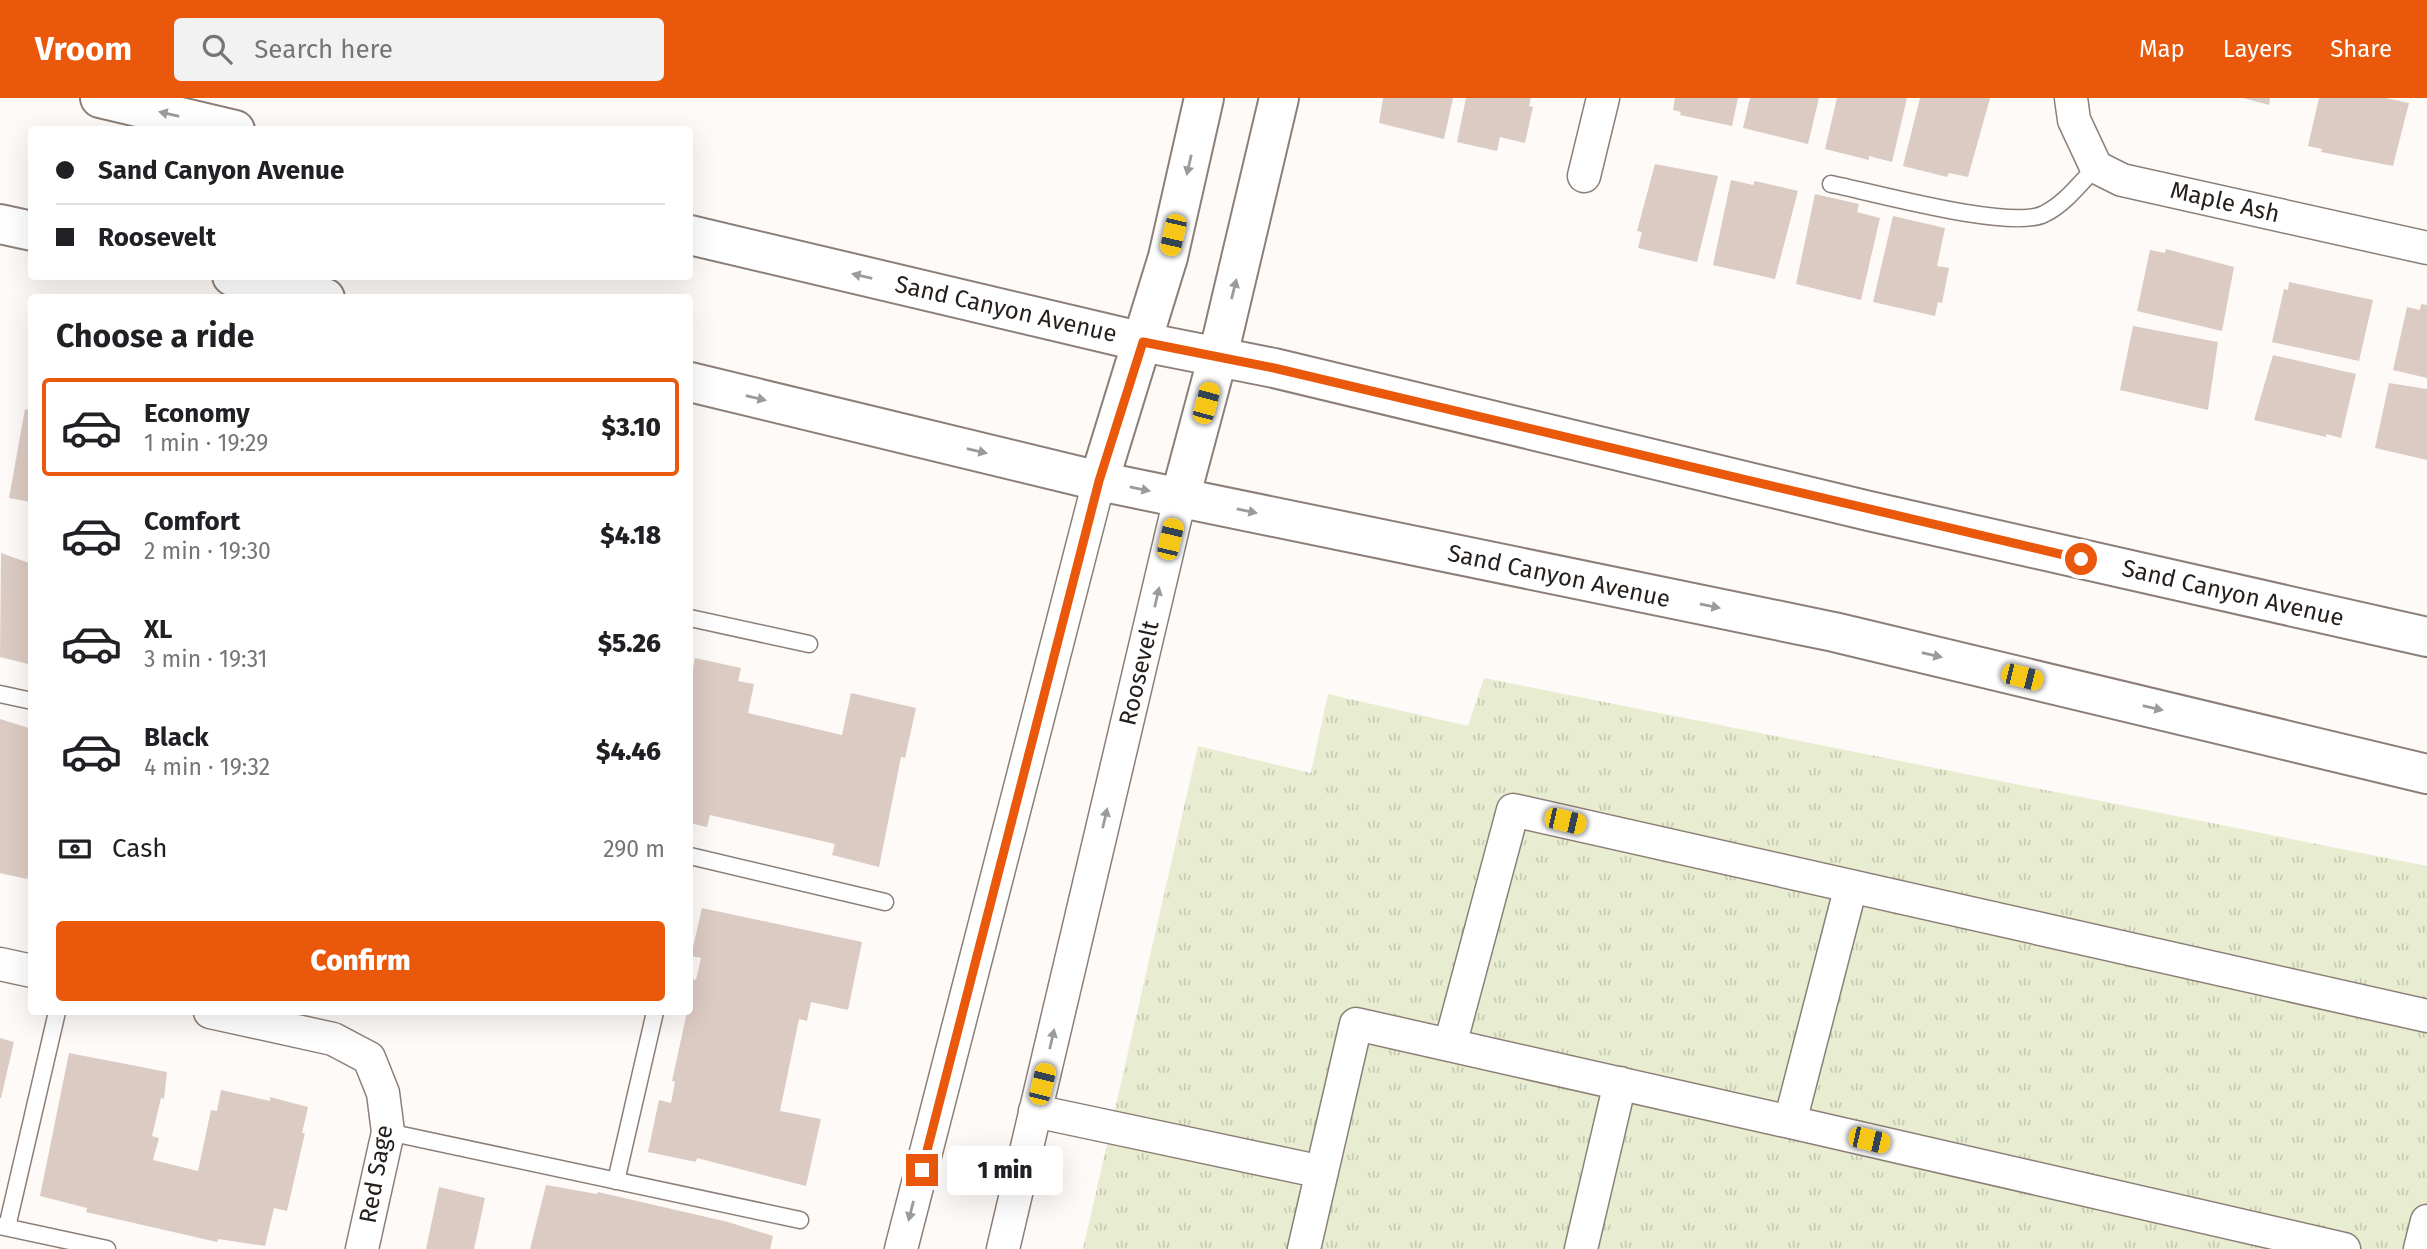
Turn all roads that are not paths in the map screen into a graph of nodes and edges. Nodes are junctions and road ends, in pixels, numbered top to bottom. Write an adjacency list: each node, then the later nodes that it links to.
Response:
1 (100, 98): 6 (main road, one-way to 1)
2 (1204, 98): 16 (main road, one-way to 16)
3 (1279, 98): 17 (main road, Roosevelt, one-way to 3)
4 (1603, 98): 8 (street)
5 (2071, 98): 7 (street)
6 (218, 126)
7 (2096, 167): 9 (lane); 13 (street, Maple Ash)
8 (1584, 176)
9 (1831, 184)
10 (0, 224): 11 (main road)
11 (28, 230)
12 (693, 236): 16 (main road, Sand Canyon Avenue, one-way to 12)
13 (2427, 248)
14 (249, 280): 15 (main road)
15 (308, 294)
16 (1143, 342): 17 (main road, Sand Canyon Avenue); 19 (main road)
17 (1218, 356): 20 (main road, Roosevelt); 22 (main road, Sand Canyon Avenue)
18 (693, 383): 19 (main road, Sand Canyon Avenue, one-way to 19)
19 (1099, 481): 20 (main road, Sand Canyon Avenue, one-way to 20); 48 (street, one-way to 48)
20 (1180, 498): 26 (main road, Sand Canyon Avenue, one-way to 26); 38 (street, Roosevelt, one-way to 20)
21 (693, 619): 23 (lane)
22 (2427, 637)
23 (810, 644)
24 (0, 694): 25 (lane)
25 (28, 700)
26 (2427, 774)
27 (693, 861): 29 (lane)
28 (1851, 886): 35 (street); 36 (street); 39 (street)
29 (885, 902)
30 (0, 964): 31 (street)
31 (28, 970)
32 (56, 1015): 45 (lane)
33 (224, 1015): 40 (street, Red Sage)
34 (655, 1015): 42 (lane)
35 (2427, 1016)
36 (1450, 1045): 37 (street); 41 (street)
37 (1620, 1083): 39 (street); 51 (street)
38 (1035, 1111): 41 (street); 49 (street, Roosevelt)
39 (1790, 1122): 52 (street)
40 (388, 1132): 42 (lane); 47 (street, Red Sage)
41 (1322, 1171): 50 (street)
42 (616, 1181): 43 (lane)
43 (800, 1220)
44 (2427, 1222): 53 (street)
45 (3, 1227): 46 (lane)
46 (107, 1249)
47 (362, 1249)
48 (901, 1249)
49 (1003, 1249)
50 (1304, 1249)
51 (1581, 1249)
52 (2344, 1249)
53 (2420, 1249)

